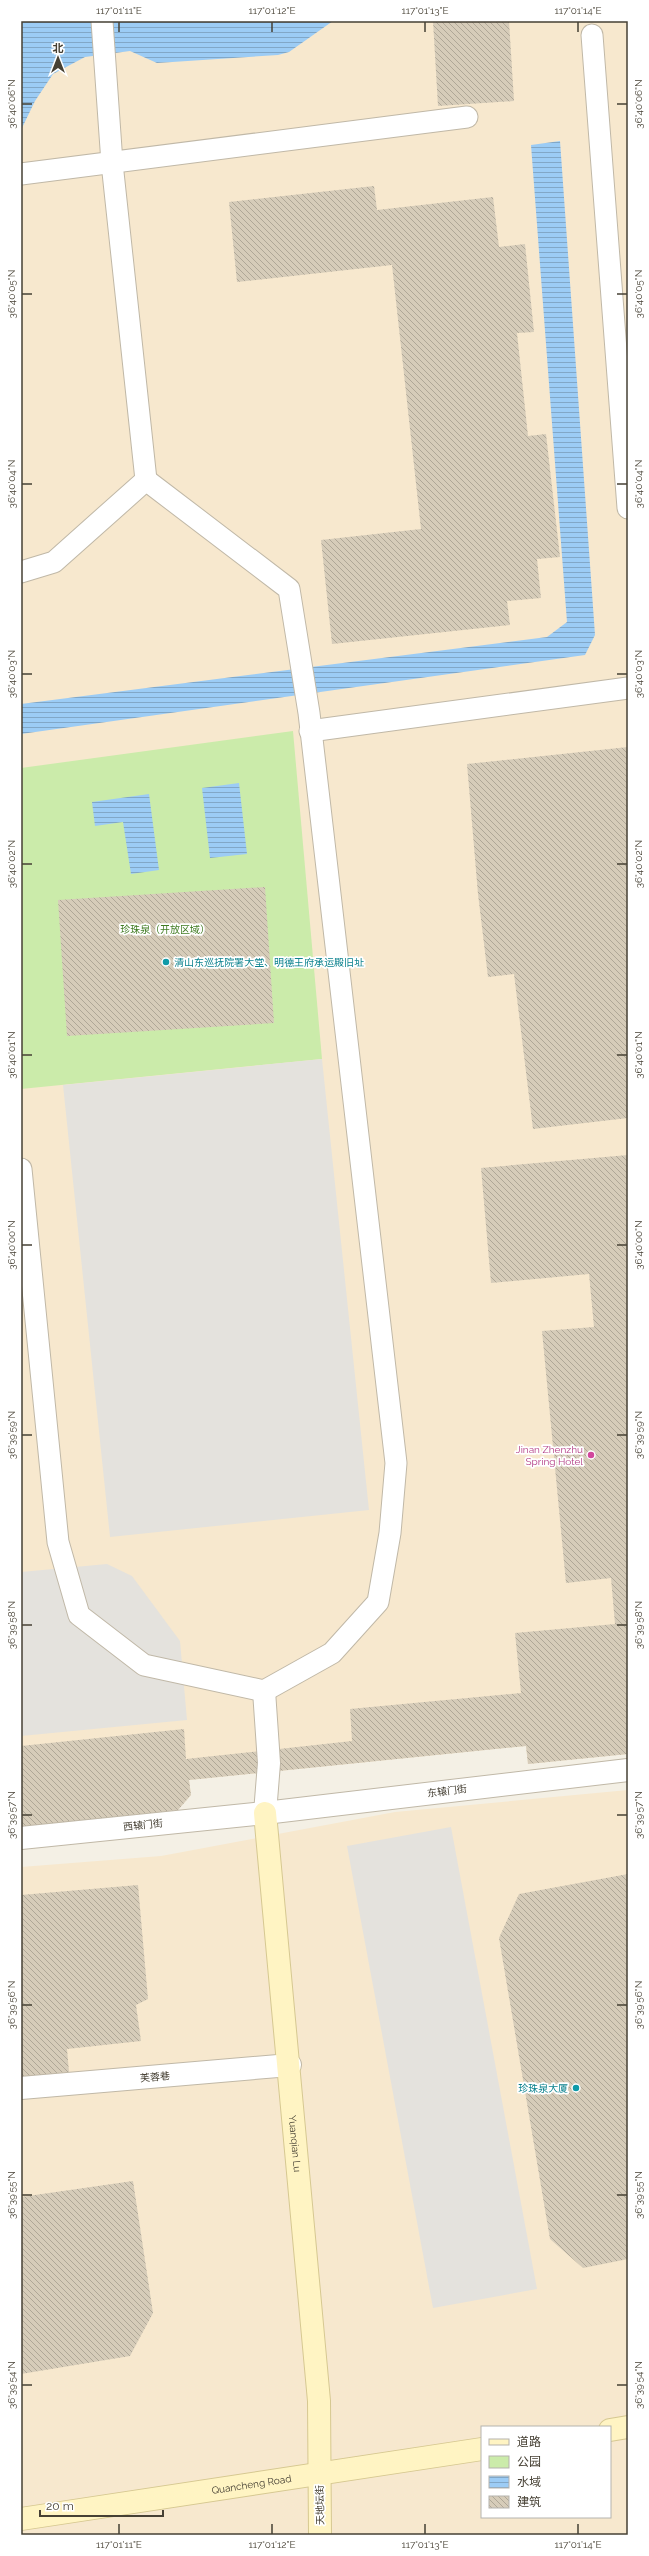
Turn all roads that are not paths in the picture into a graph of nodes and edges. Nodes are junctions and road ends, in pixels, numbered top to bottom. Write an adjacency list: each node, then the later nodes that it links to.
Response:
1 (102, 21): 4 (lane)
2 (592, 35): 7 (lane)
3 (467, 117): 4 (lane)
4 (112, 163): 5 (lane); 6 (lane)
5 (21, 174)
6 (146, 480): 8 (lane); 10 (lane)
7 (628, 508)
8 (21, 572)
9 (628, 688): 10 (lane)
10 (310, 731): 12 (lane)
11 (21, 1169): 12 (lane)
12 (264, 1691): 14 (street)
13 (628, 1770): 14 (street, 东辕门街)
14 (265, 1813): 15 (street, 西辕门街); 16 (street, Yuanqian Lu)
15 (21, 1838)
16 (290, 2065): 17 (street, 芙蓉巷); 21 (street, Yuanqian Lu)
17 (21, 2088)
18 (628, 2427): 19 (street)
19 (611, 2430)
20 (481, 2449): 21 (street, Quancheng Road)
21 (319, 2474): 22 (street, Quancheng Road); 23 (street, 天地坛街)
22 (21, 2519)
23 (320, 2535)

